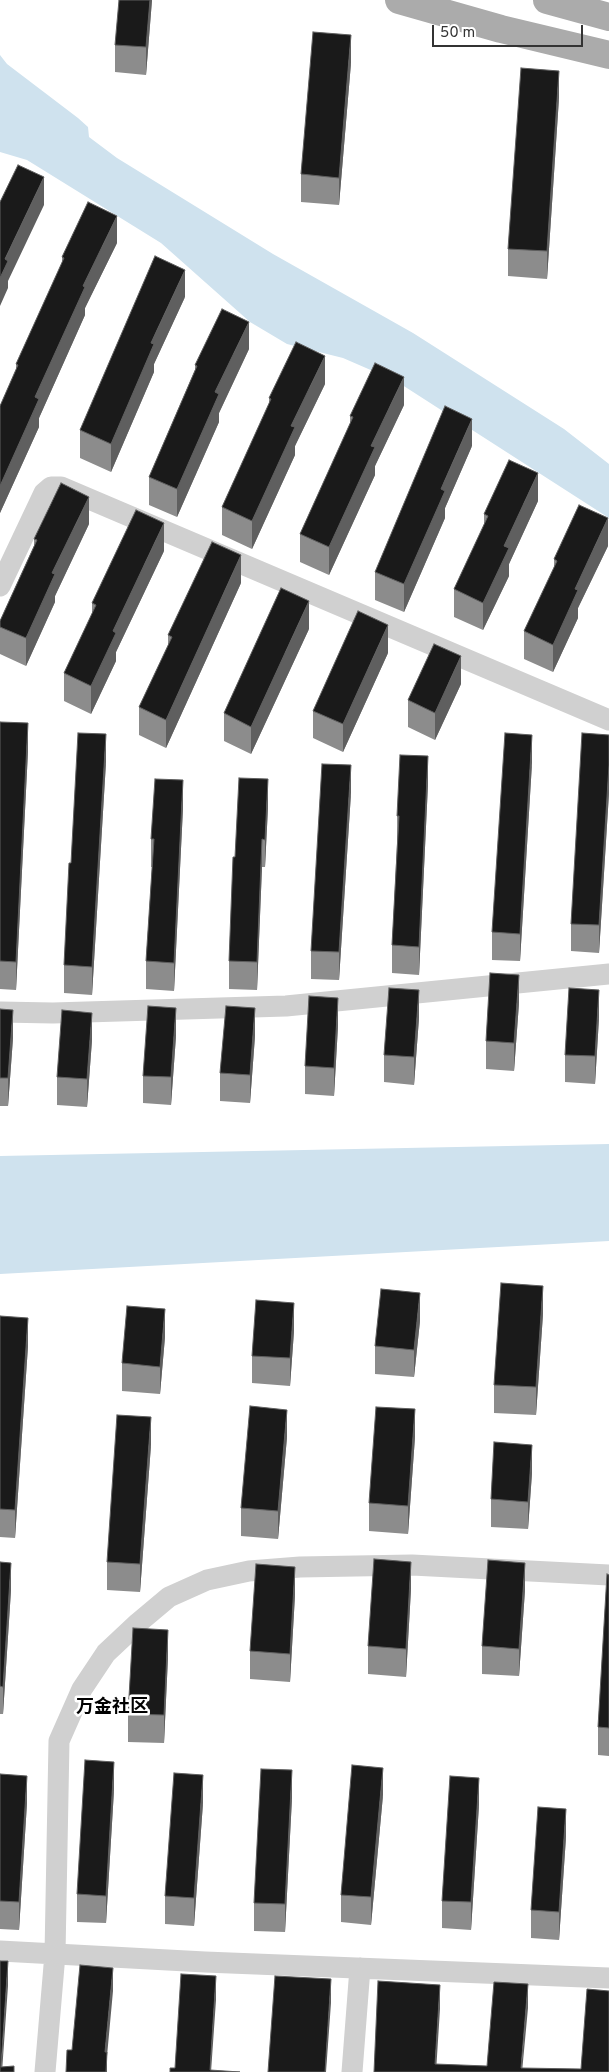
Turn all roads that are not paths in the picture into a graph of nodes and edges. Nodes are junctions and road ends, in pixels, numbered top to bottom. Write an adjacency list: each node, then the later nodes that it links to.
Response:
1 (399, 0): 4 (main road)
2 (547, 0): 3 (main road)
3 (609, 17)
4 (609, 55)
5 (0, 586): 6 (street)
6 (609, 720)
7 (609, 974): 8 (street)
8 (0, 1012)
9 (609, 1575): 11 (street)
10 (0, 1951): 11 (street)
11 (55, 1954): 12 (street); 14 (street)
12 (360, 1968): 13 (street); 15 (street)
13 (609, 1978)
14 (45, 2072)
15 (352, 2072)

